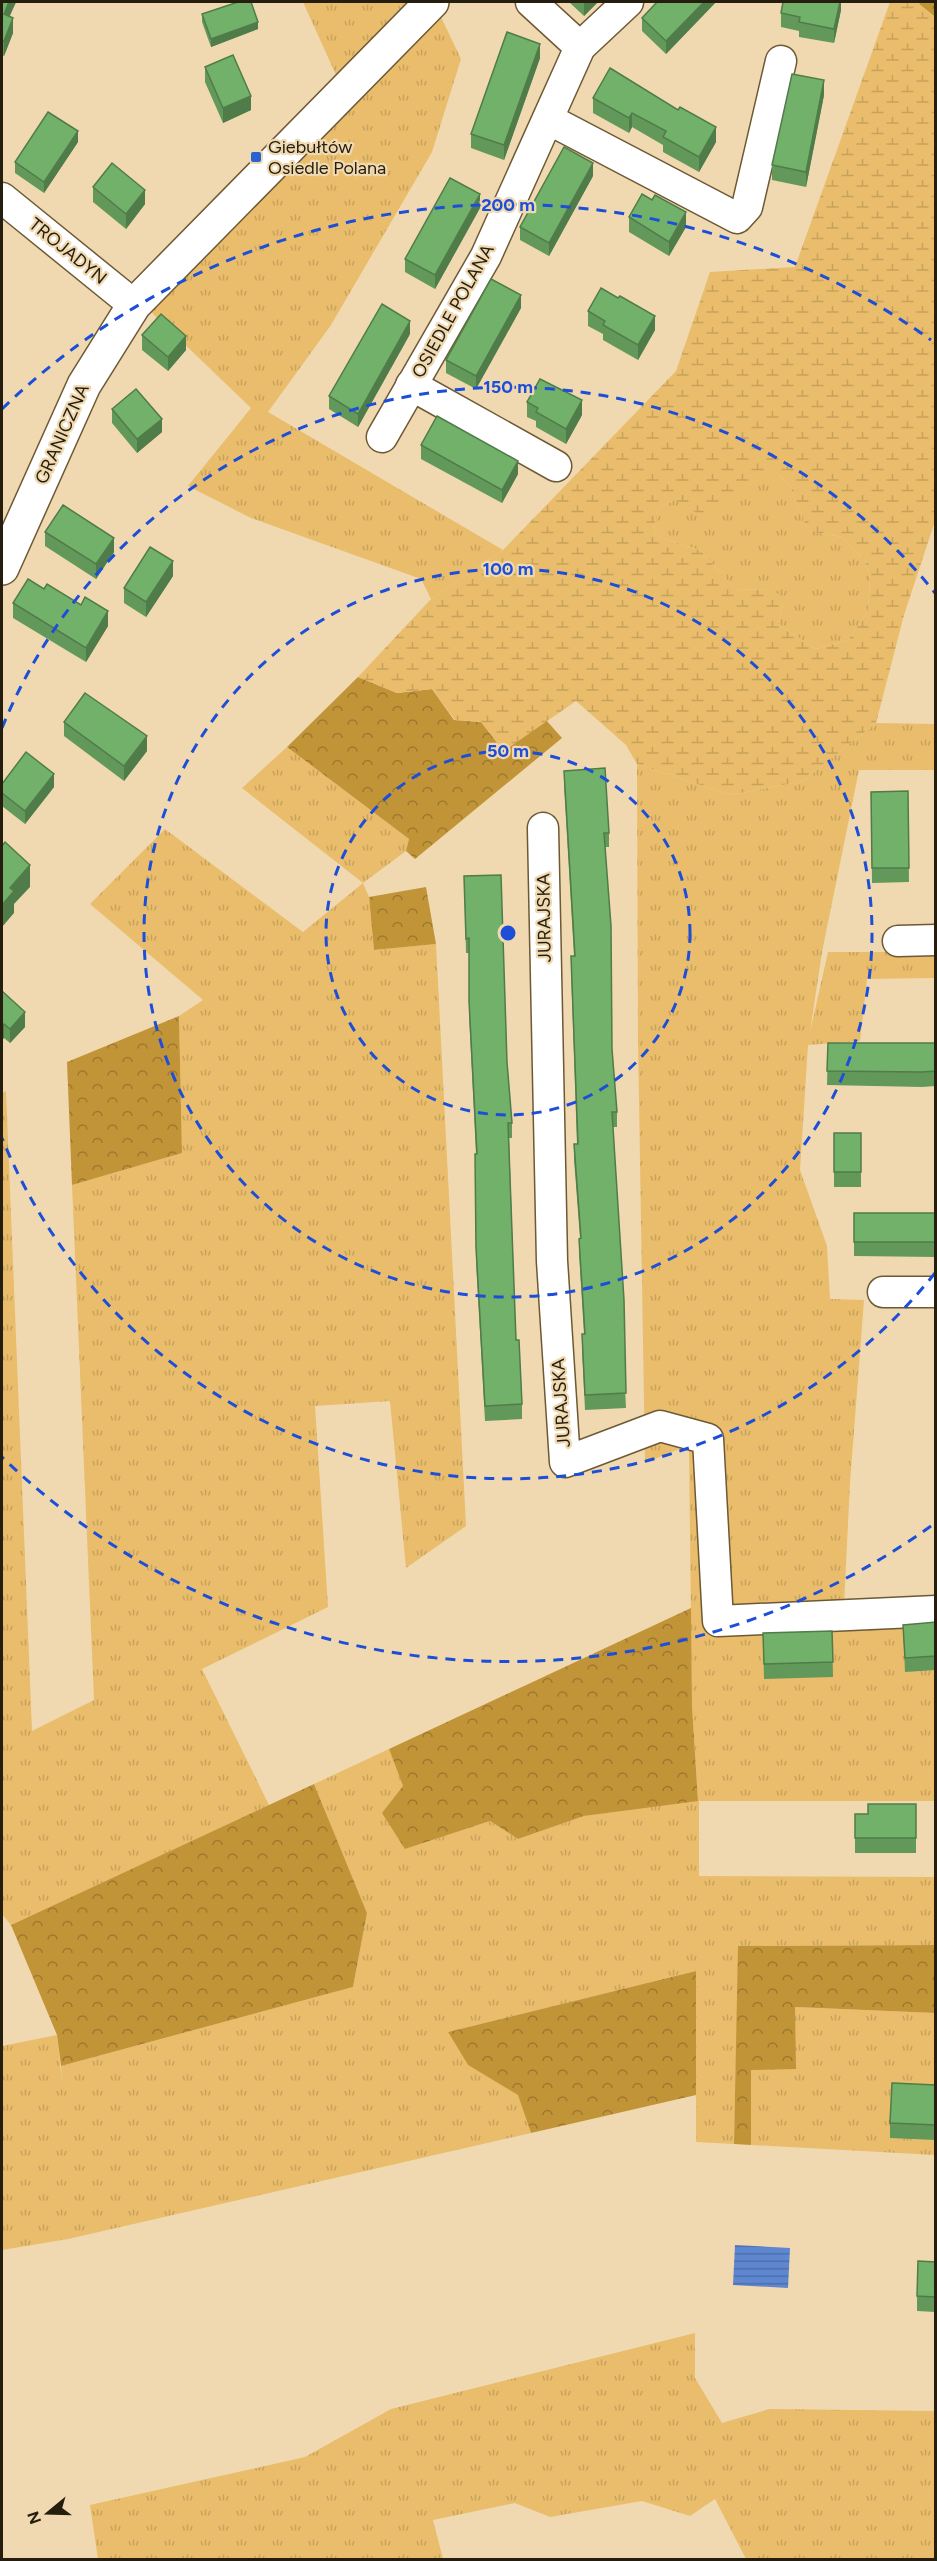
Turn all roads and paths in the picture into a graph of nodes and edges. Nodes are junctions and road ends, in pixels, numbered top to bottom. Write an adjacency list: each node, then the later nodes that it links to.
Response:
1 (432, 2): 8 (street, GRANICZNA)
2 (531, 2): 4 (street)
3 (628, 2): 4 (street, OSIEDLE POLANA)
4 (580, 47): 6 (street, OSIEDLE POLANA)
5 (781, 61): 6 (street)
6 (548, 119): 9 (street, OSIEDLE POLANA)
7 (2, 198): 8 (street, TROJADYN)
8 (134, 305): 12 (street, GRANICZNA)
9 (411, 385): 10 (street, OSIEDLE POLANA); 11 (street)
10 (382, 436)
11 (556, 466)
12 (2, 568)
13 (543, 828): 18 (street, JURAJSKA)
14 (936, 940): 15 (street)
15 (898, 941)
16 (883, 1292): 17 (street)
17 (936, 1292)
18 (936, 1611)

